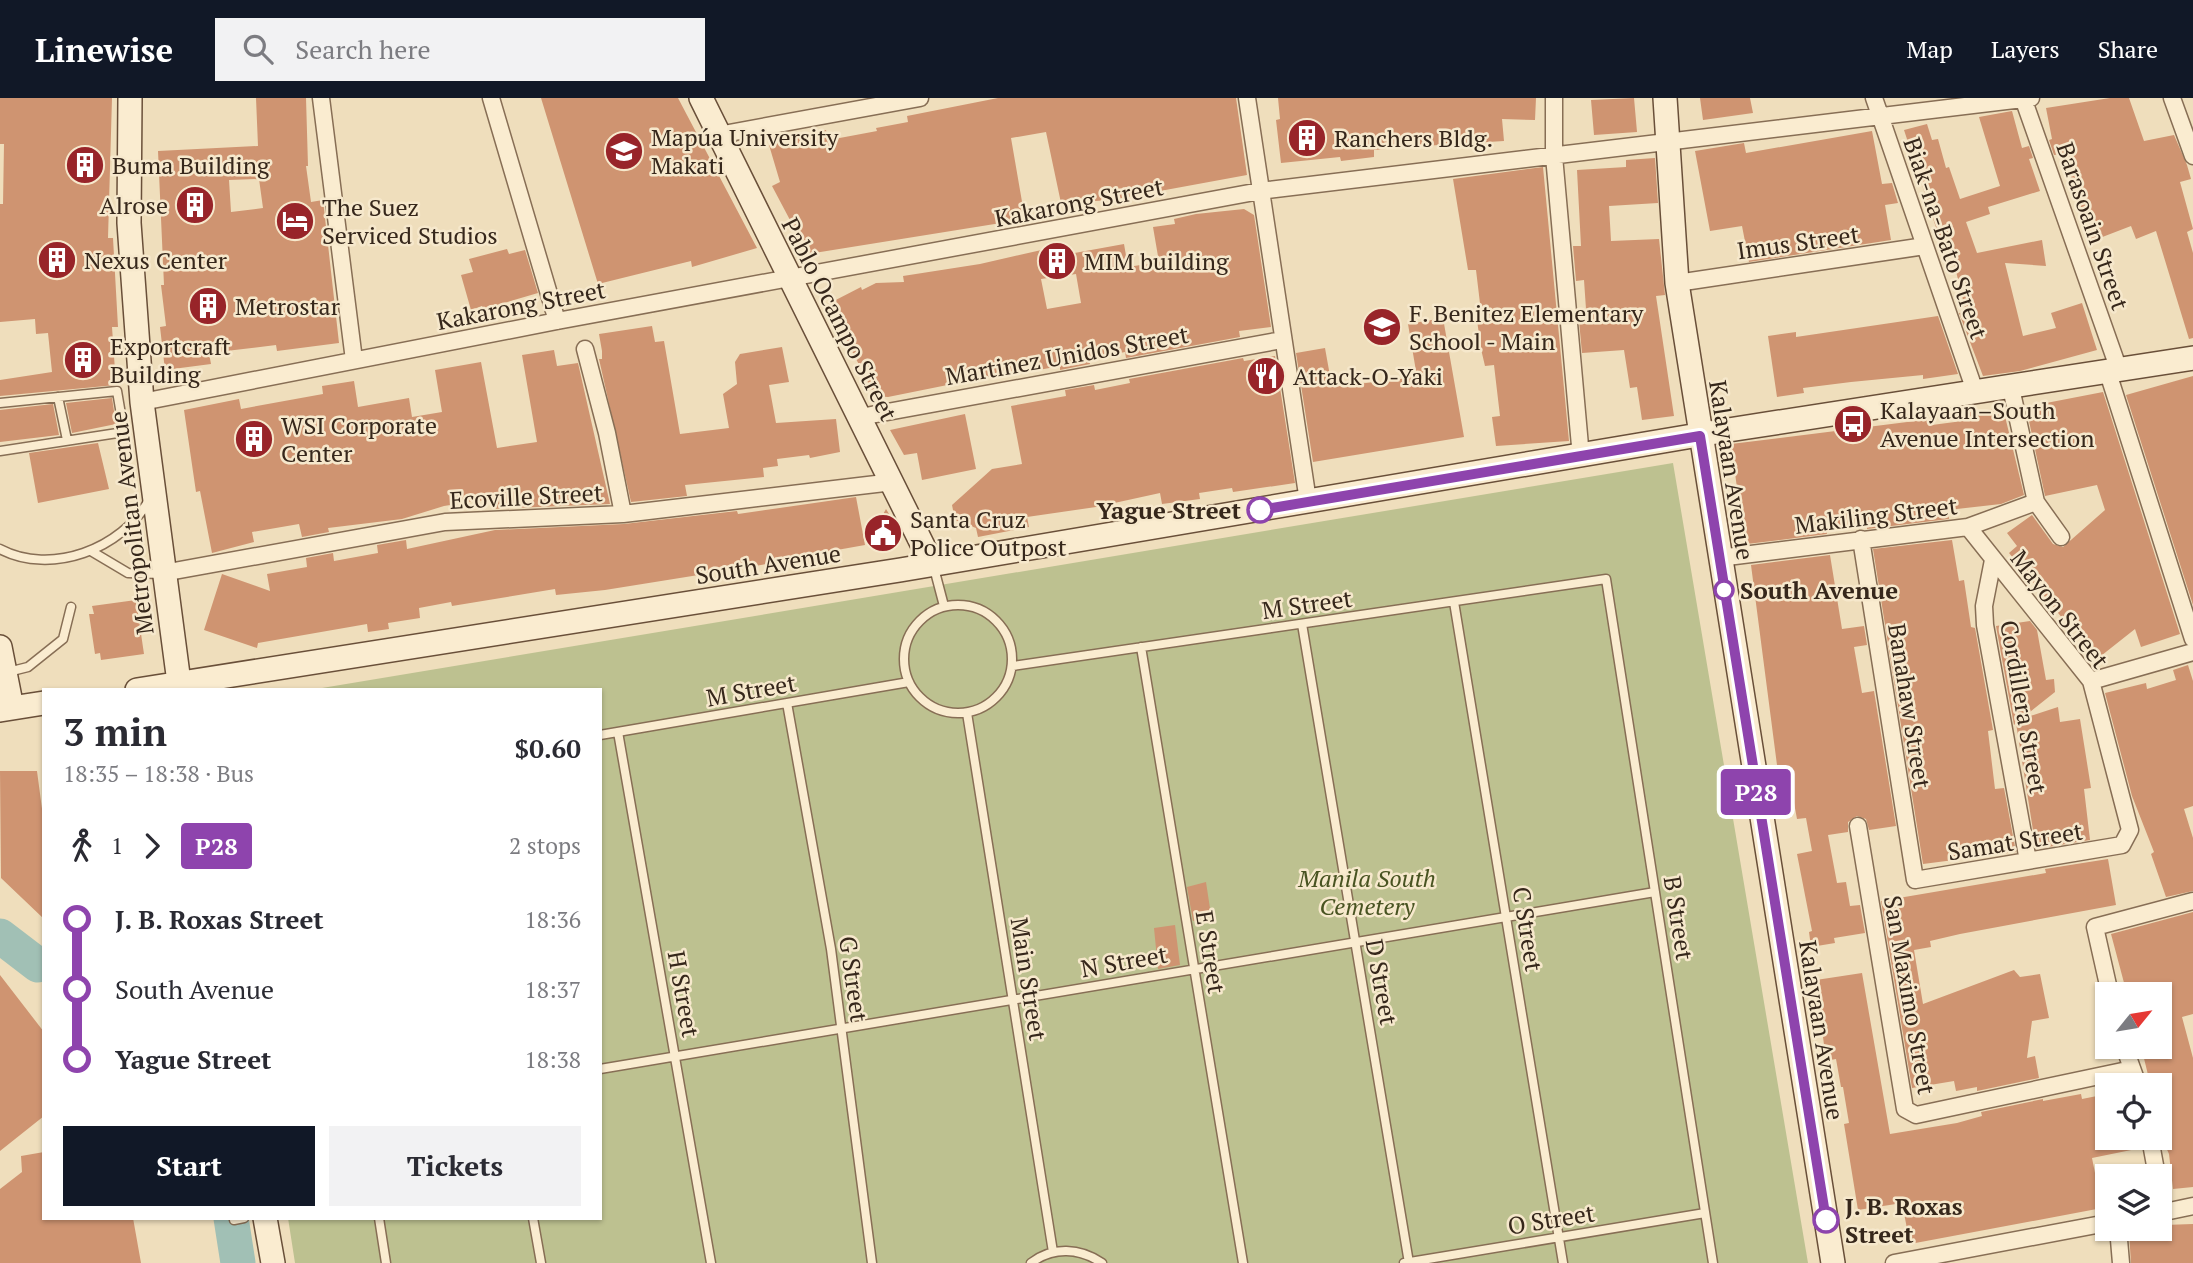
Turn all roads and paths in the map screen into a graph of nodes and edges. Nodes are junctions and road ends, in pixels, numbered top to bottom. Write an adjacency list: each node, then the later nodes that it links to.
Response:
1 (130, 98): 32 (main road, Metropolitan Avenue)
2 (321, 98): 26 (street)
3 (491, 98): 22 (street)
4 (701, 98): 14 (main road, Pablo Ocampo Street)
5 (920, 98): 14 (street)
6 (1247, 98): 18 (street)
7 (1553, 98): 16 (street)
8 (1665, 98): 15 (main road, Kalayaan Avenue)
9 (1874, 98): 13 (street, Biak-na-Bato Street)
10 (2023, 98): 11 (street, Kakarong Street); 13 (street, Kakarong Street); 27 (street, Barasoain Street)
11 (2031, 98)
12 (2172, 98): 17 (street)
13 (1880, 116): 15 (street, Kakarong Street); 19 (street, Biak-na-Bato Street)
14 (719, 135): 20 (main road, Pablo Ocampo Street)
15 (1666, 141): 16 (street, Kakarong Street); 21 (main road, Kalayaan Avenue)
16 (1554, 156): 18 (street, Kakarong Street); 37 (street)
17 (2193, 156)
18 (1260, 191): 20 (street, Kakarong Street); 23 (street)
19 (1925, 246): 21 (street, Imus Street); 29 (street, Biak-na-Bato Street)
20 (789, 278): 22 (street, Kakarong Street); 33 (main road, Pablo Ocampo Street)
21 (1677, 283): 34 (main road, Kalayaan Avenue)
22 (557, 320): 26 (street, Kakarong Street)
23 (1282, 340): 33 (street, Martinez Unidos Street); 40 (street)
24 (585, 349): 42 (street)
25 (2193, 358): 27 (main road, South Avenue)
26 (354, 360): 32 (street, Kakarong Street)
27 (2114, 371): 28 (main road, South Avenue); 57 (street, Barasoain Street)
28 (2011, 388): 29 (main road, South Avenue); 41 (street)
29 (1976, 394): 34 (main road, South Avenue)
30 (58, 397): 31 (lane); 32 (lane); 35 (lane)
31 (0, 403)
32 (131, 404): 35 (lane); 39 (main road, Metropolitan Avenue)
33 (860, 417): 38 (main road, Pablo Ocampo Street)
34 (1700, 436): 37 (main road, South Avenue); 48 (main road, Kalayaan Avenue)
35 (67, 440): 36 (lane)
36 (0, 451)
37 (1581, 457): 40 (main road, South Avenue)
38 (893, 482): 42 (street, Ecoville Street); 50 (main road, Pablo Ocampo Street)
39 (152, 494): 47 (lane); 51 (main road, Metropolitan Avenue)
40 (1308, 501): 50 (main road, South Avenue)
41 (2036, 502): 43 (street, Makiling Street); 44 (street)
42 (623, 514): 51 (street, Ecoville Street)
43 (1968, 527): 45 (street, Makiling Street); 49 (street, Mayon Street)
44 (2060, 537)
45 (1861, 539): 48 (street, Makiling Street); 75 (street, Banahaw Street)
46 (0, 549): 47 (lane)
47 (91, 551): 51 (lane)
48 (1718, 558): 111 (main road, Kalayaan Avenue)
49 (1993, 561): 62 (street, Mayon Street); 74 (street, Cordillera Street)
50 (933, 564): 54 (lane); 64 (main road, South Avenue)
51 (163, 573): 64 (main road, Metropolitan Avenue)
52 (1606, 579): 53 (lane, M Street); 76 (lane, B Street)
53 (1454, 602): 56 (lane, M Street); 78 (lane, C Street)
54 (944, 606): 61 (lane); 63 (lane)
55 (71, 607): 60 (lane)
56 (1302, 624): 58 (lane, M Street); 79 (lane, D Street)
57 (2193, 639)
58 (1141, 647): 61 (lane, M Street); 80 (lane, E Street)
59 (2193, 652): 62 (street)
60 (2, 658): 68 (main road)
61 (1013, 666): 69 (lane)
62 (2091, 681): 73 (street, Mayon Street)
63 (909, 682): 66 (lane, M Street); 69 (lane)
64 (179, 686): 65 (main road, South Avenue)
65 (158, 688)
66 (787, 703): 70 (lane, M Street); 83 (lane, G Street)
67 (42, 704): 68 (main road)
68 (4, 706)
69 (967, 713): 82 (lane, Main Street)
70 (618, 732): 71 (lane, M Street); 84 (lane, H Street)
71 (602, 735)
72 (1858, 826): 87 (street, San Maximo Street)
73 (2122, 845): 74 (street, Samat Street)
74 (2028, 862): 75 (street, Samat Street)
75 (1915, 880)
76 (1655, 892): 78 (lane, N Street); 91 (lane, B Street)
77 (2193, 901): 81 (street)
78 (1506, 917): 79 (lane, N Street); 96 (lane, C Street)
79 (1355, 942): 80 (lane, N Street); 108 (lane, D Street)
80 (1194, 969): 82 (lane, N Street); 107 (lane, E Street)
81 (2107, 982)
82 (1013, 1000): 83 (lane, N Street); 98 (lane, Main Street)
83 (841, 1028): 84 (lane, N Street); 104 (lane, G Street)
84 (675, 1056): 86 (lane, N Street); 103 (lane, H Street)
85 (2129, 1059): 87 (street)
86 (602, 1069)
87 (2132, 1069): 88 (street)
88 (2134, 1073)
89 (2193, 1206): 90 (street)
90 (2172, 1210)
91 (1706, 1213): 96 (lane, O Street); 110 (lane, B Street)
92 (265, 1220): 100 (main road)
93 (379, 1220): 101 (lane)
94 (533, 1220): 102 (lane)
95 (2095, 1226): 99 (street)
96 (1559, 1237): 108 (lane, O Street); 109 (lane, C Street)
97 (2119, 1241): 113 (street)
98 (1053, 1252): 105 (lane); 106 (lane)
99 (1971, 1256): 112 (street)
100 (273, 1263)
101 (386, 1263)
102 (541, 1263)
103 (712, 1263)
104 (872, 1263)
105 (1031, 1263)
106 (1102, 1263)
107 (1243, 1263)
108 (1407, 1263)
109 (1563, 1263)
110 (1713, 1263)
111 (1833, 1263)
112 (1894, 1263)
113 (2120, 1263)

